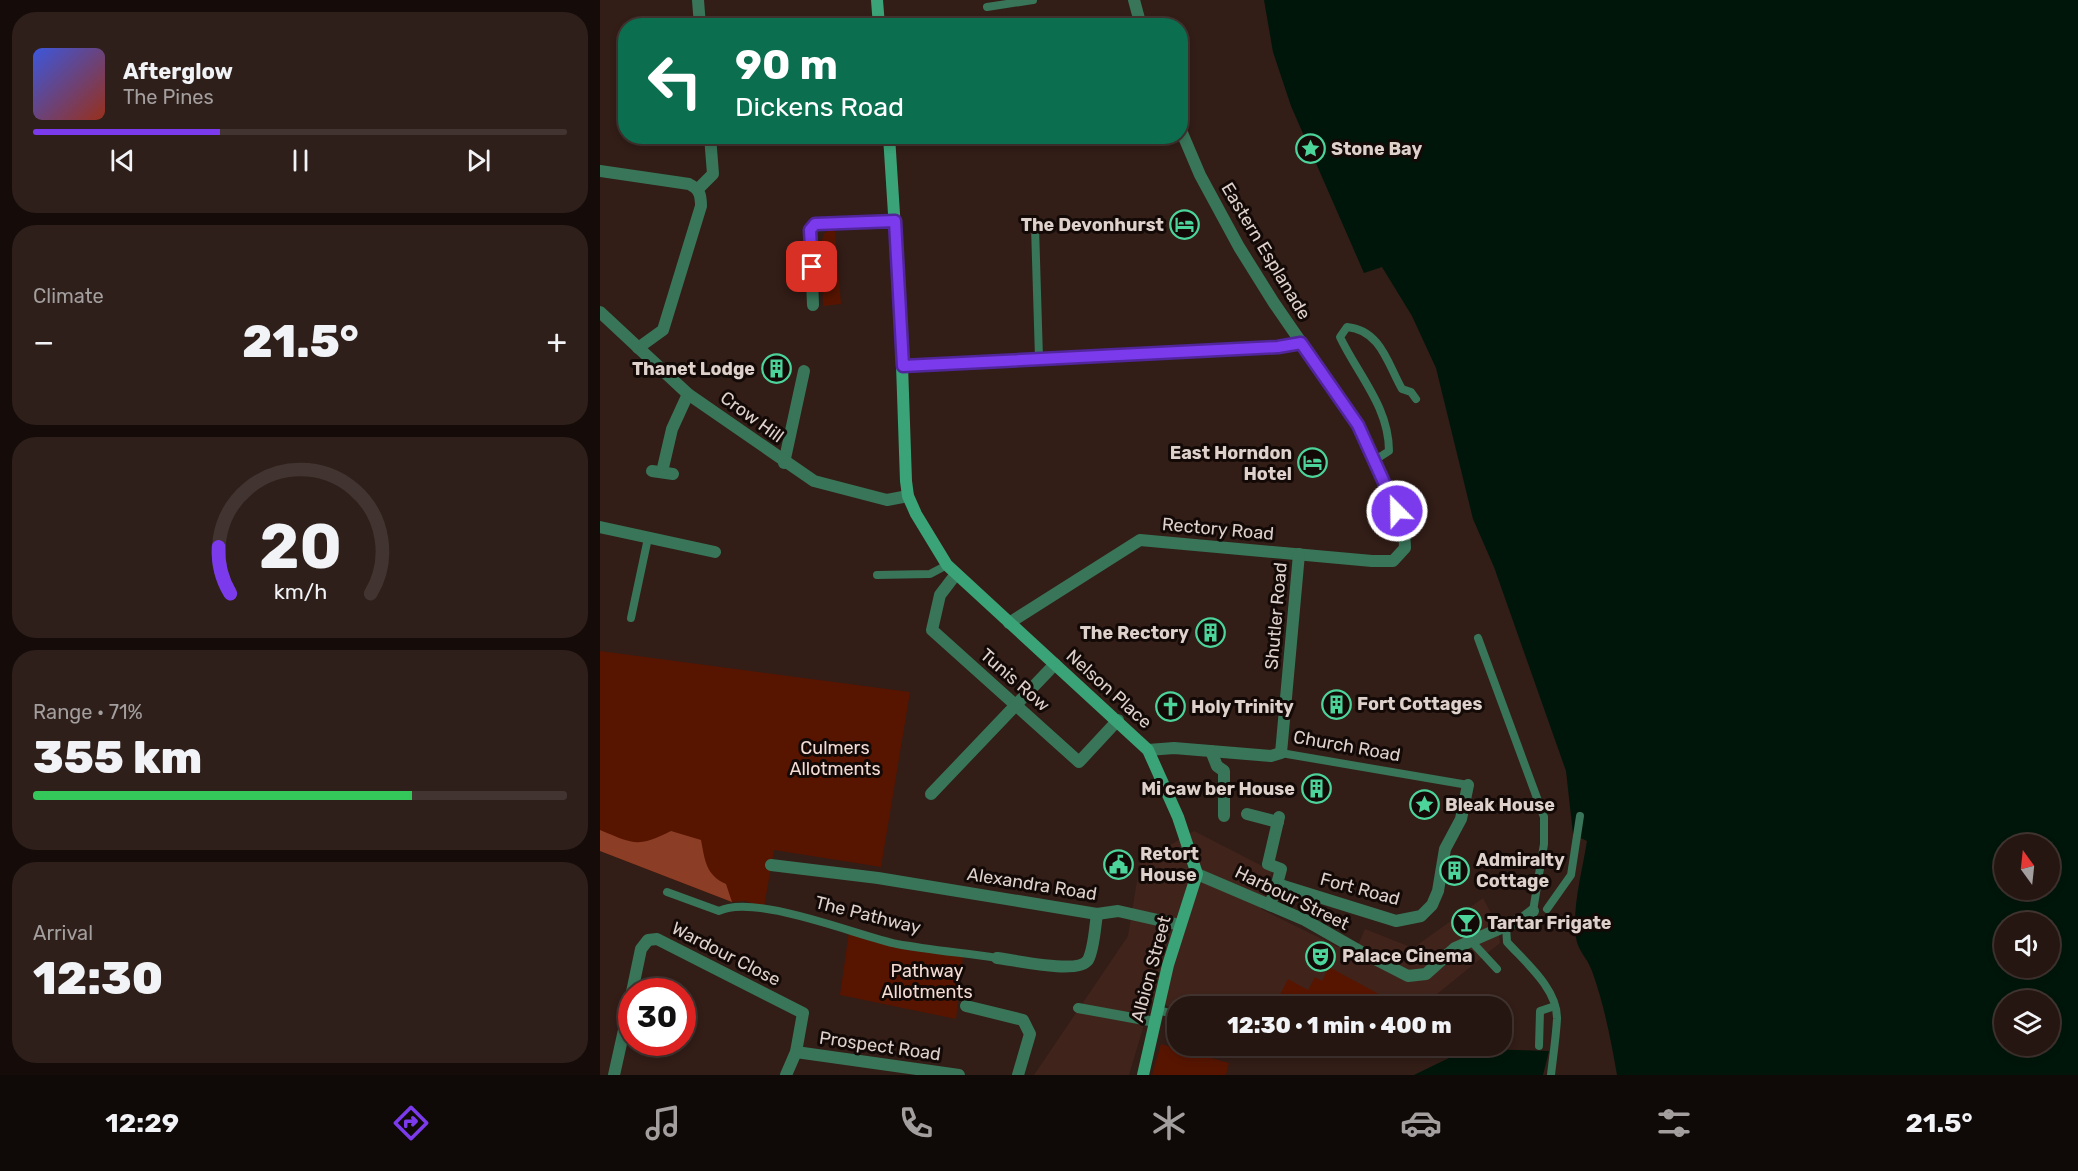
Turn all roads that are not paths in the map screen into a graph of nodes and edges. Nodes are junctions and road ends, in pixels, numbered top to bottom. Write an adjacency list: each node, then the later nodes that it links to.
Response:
1 (698, 0): 6 (street)
2 (877, 0): 7 (main road)
3 (1033, 0): 5 (lane)
4 (1134, 0): 8 (street)
5 (987, 7)
6 (699, 18)
7 (878, 18)
8 (1139, 18)
9 (711, 144): 13 (street)
10 (890, 144): 14 (main road)
11 (1187, 144): 18 (street, Eastern Esplanade)
12 (600, 171): 13 (street)
13 (698, 189): 19 (street)
14 (895, 221): 16 (street); 21 (main road)
15 (1035, 227): 20 (lane)
16 (813, 305)
17 (600, 312): 19 (street, Crow Hill)
18 (1301, 343): 20 (street); 25 (street, Eastern Esplanade)
19 (638, 348): 23 (street, Crow Hill)
20 (1039, 358): 21 (street)
21 (903, 366): 28 (main road)
22 (804, 371): 26 (street)
23 (688, 394): 26 (street, Crow Hill); 27 (street)
24 (1416, 399): 25 (lane)
25 (1375, 460): 31 (street, Eastern Esplanade)
26 (784, 463): 28 (street, Crow Hill)
27 (663, 472)
28 (908, 495): 34 (main road, Nelson Place)
29 (600, 527): 30 (street)
30 (648, 538): 32 (street); 36 (lane)
31 (1405, 548): 33 (street, Rectory Road)
32 (715, 552)
33 (1299, 554): 37 (street, Rectory Road); 44 (street, Shutler Road)
34 (952, 569): 35 (lane); 37 (main road, Nelson Place); 40 (street, Tunis Row)
35 (876, 575)
36 (631, 618)
37 (1009, 623): 39 (main road, Nelson Place)
38 (1478, 638): 56 (lane)
39 (1054, 664): 40 (street); 41 (main road, Nelson Place)
40 (1017, 705): 41 (street, Tunis Row); 46 (street)
41 (1118, 720): 42 (main road, Nelson Place)
42 (1148, 750): 43 (street, Church Road); 51 (main road, Nelson Place)
43 (1211, 751): 44 (street, Church Road); 48 (street)
44 (1281, 753): 45 (lane, Church Road)
45 (1468, 785): 52 (street, Fort Road)
46 (931, 794)
47 (1247, 814): 52 (street)
48 (1224, 816)
49 (1580, 816): 55 (lane)
50 (771, 865): 57 (street, Alexandra Road)
51 (1197, 874): 54 (street, Harbour Street); 58 (main road, Albion Street)
52 (1277, 884): 54 (street)
53 (667, 892): 61 (lane, The Pathway)
54 (1270, 904): 60 (street, Harbour Street)
55 (1547, 909)
56 (1533, 911): 59 (street, Harbour Street)
57 (1097, 914): 58 (street, Alexandra Road); 61 (street, The Pathway)
58 (1180, 925): 67 (main road, Albion Street)
59 (1506, 926): 60 (street, Harbour Street); 65 (lane)
60 (1471, 941): 62 (lane)
61 (997, 958)
62 (1497, 969)
63 (635, 978): 70 (street, Wardour Close)
64 (966, 1006): 75 (street)
65 (1555, 1006): 69 (lane); 77 (lane)
66 (1078, 1008): 67 (street)
67 (1156, 1016): 68 (lane); 76 (main road, Albion Street)
68 (1167, 1016)
69 (1539, 1046)
70 (796, 1052): 73 (street); 74 (street, Prospect Road)
71 (618, 1056): 72 (street, Wardour Close)
72 (614, 1075)
73 (786, 1075)
74 (960, 1075)
75 (1018, 1075)
76 (1143, 1075)
77 (1551, 1075)

